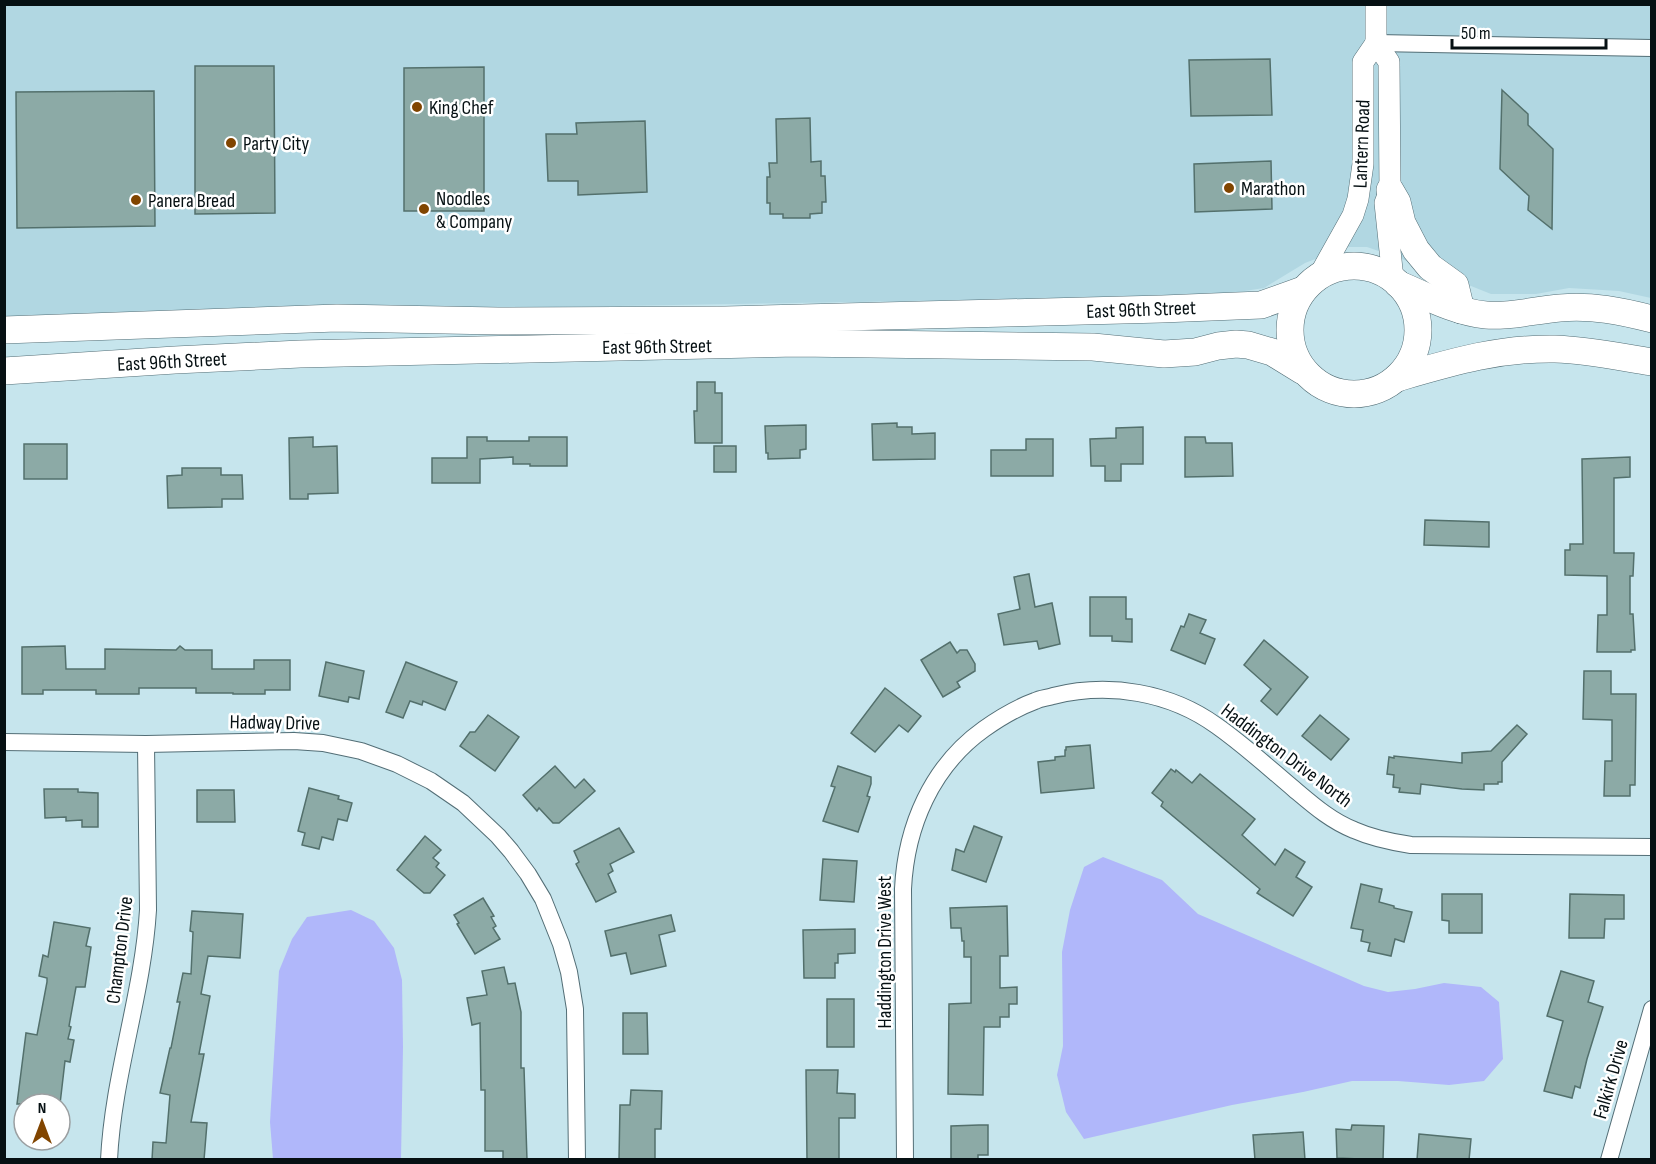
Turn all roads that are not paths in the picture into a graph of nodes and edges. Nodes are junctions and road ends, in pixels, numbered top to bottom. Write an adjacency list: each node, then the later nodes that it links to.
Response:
1 (1376, 4): 2 (street, Lantern Road)
2 (1376, 44): 3 (street); 4 (street, Lantern Road); 6 (street, Lantern Road)
3 (1652, 48)
4 (1390, 190): 5 (street, Lantern Road); 7 (main road)
5 (1396, 282): 6 (main road); 7 (main road); 13 (main road)
6 (1311, 283): 9 (main road, East 96th Street); 12 (main road)
7 (1461, 310): 8 (main road)
8 (1652, 319)
9 (4, 330)
10 (1652, 362): 13 (main road)
11 (4, 371): 12 (main road, East 96th Street)
12 (1303, 371): 13 (main road)
13 (1397, 378)
14 (4, 742): 15 (street, Hadway Drive)
15 (146, 744): 19 (street, Champton Drive); 20 (street, Hadway Drive)
16 (953, 756): 17 (street, Haddington Drive North); 21 (street, Haddington Drive West)
17 (1652, 848)
18 (1652, 1009): 22 (street, Falkirk Drive)
19 (109, 1160)
20 (577, 1160)
21 (905, 1160)
22 (1609, 1160)

